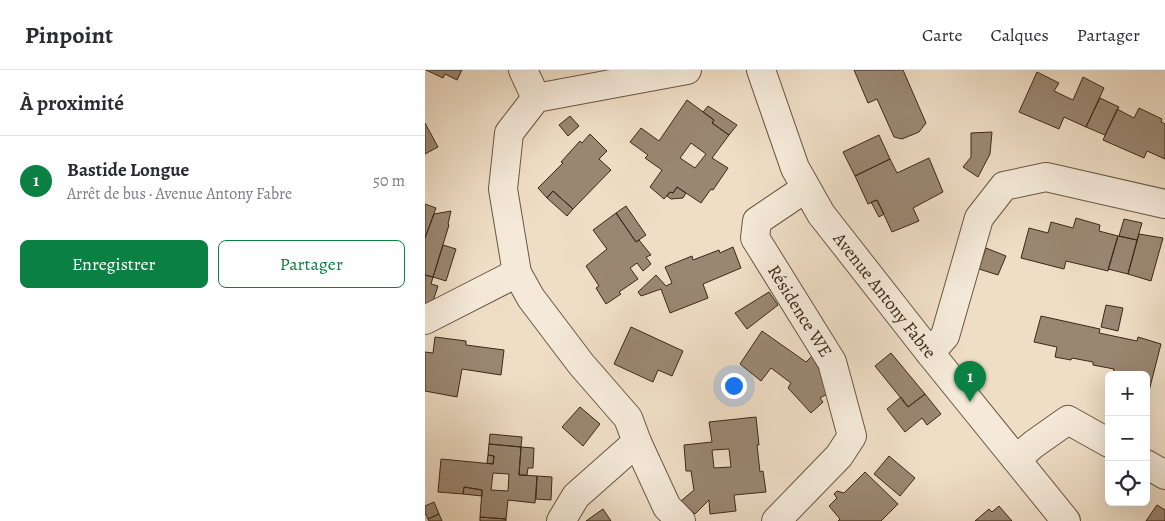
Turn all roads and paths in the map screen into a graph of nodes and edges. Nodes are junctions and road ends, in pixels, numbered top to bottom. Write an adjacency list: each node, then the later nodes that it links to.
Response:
1 (523, 70): 4 (street)
2 (687, 70): 4 (street)
3 (761, 70): 5 (street, Avenue Antony Fabre)
4 (536, 98): 7 (street)
5 (806, 188): 9 (street, Avenue Antony Fabre); 17 (street, Résidence WE)
6 (1165, 204): 9 (street)
7 (517, 273): 8 (street); 11 (street)
8 (425, 320)
9 (930, 353): 12 (street, Avenue Antony Fabre)
10 (1105, 441): 12 (street)
11 (637, 442): 15 (street); 16 (street)
12 (1016, 459): 18 (street, Avenue Antony Fabre)
13 (1150, 466): 14 (street)
14 (1165, 475)
15 (561, 521)
16 (681, 521)
17 (776, 521)
18 (1066, 521)

